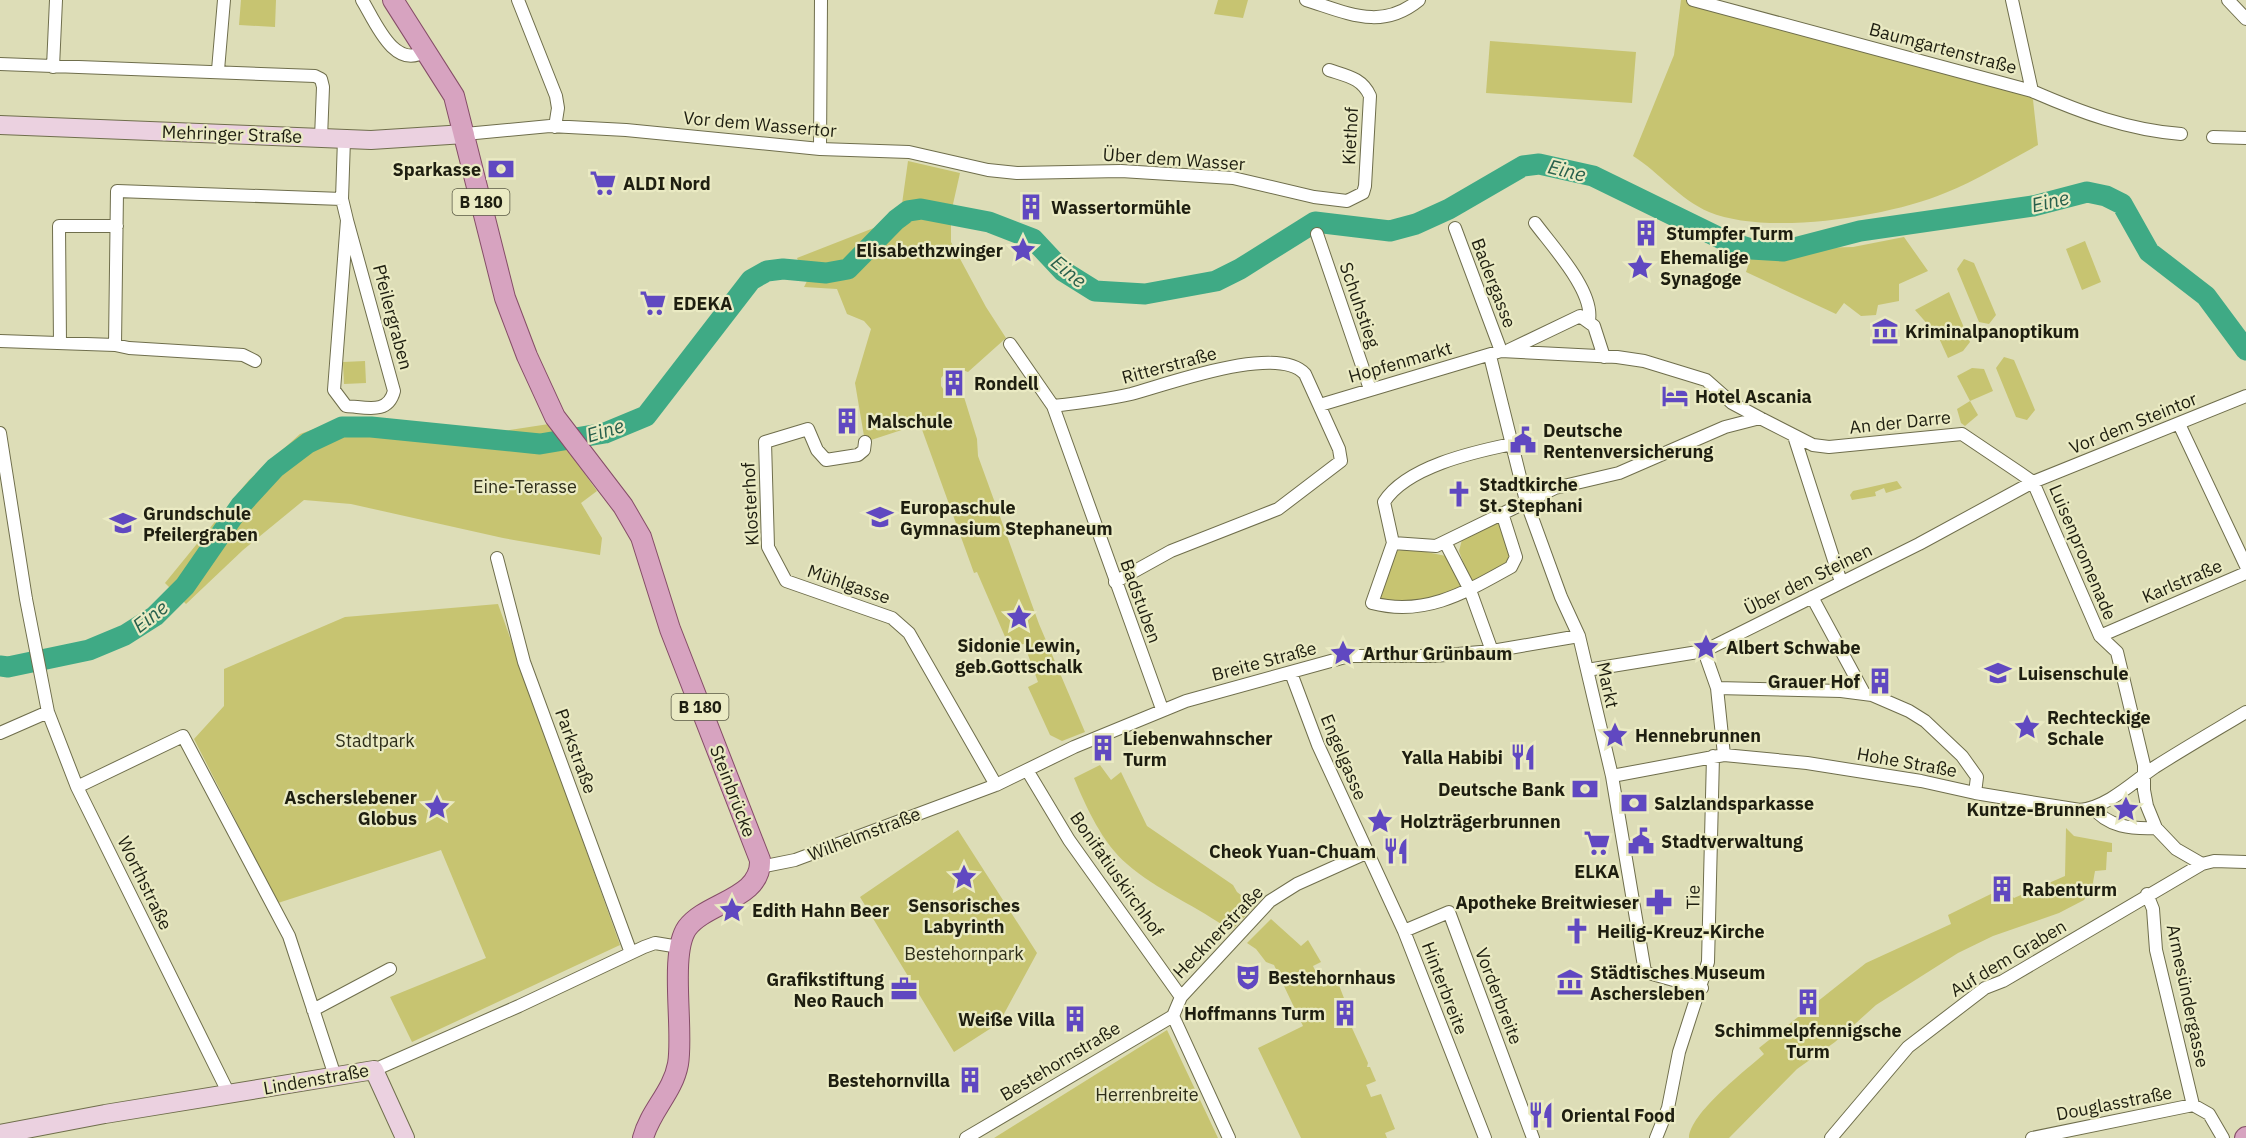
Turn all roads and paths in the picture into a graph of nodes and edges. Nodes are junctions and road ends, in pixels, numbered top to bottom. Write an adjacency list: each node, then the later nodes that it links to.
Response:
1 (56, 0): 15 (street)
2 (224, 0): 16 (street)
3 (362, 0): 13 (street)
4 (393, 0): 13 (main road, B 180)
5 (518, 0): 20 (street)
6 (821, 0): 27 (street)
7 (1306, 0): 8 (street)
8 (1419, 0)
9 (1695, 0): 18 (street, Baumgartenstraße)
10 (2012, 0): 18 (street)
11 (2228, 0): 12 (street)
12 (2246, 19)
13 (425, 51): 21 (main road, B 180)
14 (0, 64): 15 (street)
15 (53, 67): 16 (street)
16 (218, 70): 24 (street)
17 (1329, 70): 29 (street, Kiethof)
18 (2032, 91): 22 (street, Baumgartenstraße)
19 (0, 125): 24 (main road, Mehringer Straße)
20 (555, 127): 21 (street, Vor dem Wassertor); 27 (street, Vor dem Wassertor)
21 (465, 134): 26 (main road, Mehringer Straße); 93 (main road, Steinbrücke / B 180)
22 (2181, 134)
23 (2213, 137): 25 (street)
24 (321, 138): 26 (main road, Mehringer Straße)
25 (2246, 138)
26 (345, 139): 30 (street, Pfeilergraben)
27 (820, 149): 28 (street, Vor dem Wassertor)
28 (1050, 173): 29 (street, Über dem Wasser)
29 (1363, 193)
30 (342, 198): 31 (street, Pfeilergraben); 33 (street)
31 (347, 219): 31 (street, Pfeilergraben)
32 (1535, 223): 36 (street)
33 (117, 226): 38 (street); 40 (street)
34 (1455, 228): 41 (street, Badergasse)
35 (1317, 234): 44 (street, Schuhstieg)
36 (1588, 320): 41 (street); 42 (street)
37 (0, 341): 38 (street)
38 (60, 343): 40 (street)
39 (1010, 344): 47 (street, Badstuben)
40 (115, 345): 43 (street)
41 (1499, 353): 42 (street); 44 (street, Hopfenmarkt); 53 (street, Badergasse)
42 (1610, 357): 48 (street, An der Darre)
43 (255, 361)
44 (1370, 389): 46 (street, Hopfenmarkt)
45 (2246, 396): 49 (street, Vor dem Steintor)
46 (1320, 405): 47 (street, Ritterstraße); 63 (street)
47 (1053, 406): 63 (street, Badstuben)
48 (1761, 418): 51 (street, An der Darre); 55 (street)
49 (2178, 424): 54 (street, Vor dem Steintor); 60 (street)
50 (0, 434): 76 (street, Worthstraße)
51 (1794, 436): 54 (street, An der Darre); 64 (street)
52 (865, 441): 62 (street, Klosterhof)
53 (1512, 444): 55 (street, Badergasse); 58 (street)
54 (2033, 482): 64 (street, Über den Steinen); 68 (street, Luisenpromenade)
55 (1526, 501): 56 (street); 67 (street, Markt)
56 (1502, 513): 57 (street); 65 (street)
57 (1445, 542): 58 (street); 65 (street)
58 (1393, 543): 65 (street)
59 (497, 558): 98 (street, Parkstraße)
60 (2246, 566)
61 (2246, 573): 68 (street, Karlstraße)
62 (786, 581): 84 (street, Mühlgasse)
63 (1115, 582): 75 (street, Badstuben)
64 (1841, 582): 66 (street, Über den Steinen)
65 (1470, 590): 69 (street)
66 (1812, 597): 70 (street, Über den Steinen); 74 (street)
67 (1579, 636): 69 (street, Breite Straße); 71 (street, Markt)
68 (2100, 636): 82 (street, Luisenpromenade)
69 (1492, 651): 72 (street, Breite Straße)
70 (1704, 651): 71 (street, Über den Steinen); 73 (street, Tie)
71 (1587, 670): 83 (street, Markt)
72 (1291, 673): 75 (street, Breite Straße); 90 (street, Engelgasse)
73 (1717, 688): 74 (street); 80 (street, Tie)
74 (1864, 693): 86 (street)
75 (1162, 709): 79 (street, Breite Straße)
76 (48, 712): 78 (street); 85 (street, Worthstraße)
77 (2246, 712): 82 (street)
78 (0, 733)
79 (1074, 747): 81 (street, Wilhelmstraße)
80 (1718, 755): 83 (street); 86 (street, Hohe Straße); 100 (street, Tie)
81 (1027, 770): 84 (street, Wilhelmstraße); 101 (street, Bonifatiuskirchhof)
82 (2145, 773): 87 (street); 88 (street, Luisenpromenade)
83 (1612, 776): 100 (street, Markt)
84 (996, 785): 93 (street, Wilhelmstraße)
85 (77, 787): 102 (street); 106 (street, Worthstraße)
86 (1975, 793): 87 (street, Hohe Straße)
87 (2093, 807): 88 (street)
88 (2156, 828): 89 (street)
89 (2176, 849): 92 (street); 94 (street)
90 (1366, 854): 96 (street, Hinterbreite); 101 (street, Hecknerstraße)
91 (2246, 862): 92 (street)
92 (2202, 864): 94 (street, Auf dem Graben)
93 (760, 867): 97 (main road)
94 (2175, 877): 95 (street, Auf dem Graben)
95 (2147, 894): 107 (street, Armesündergasse); 116 (street, Auf dem Graben)
96 (1404, 931): 113 (street, Hinterbreite); 114 (street, Vorderbreite)
97 (680, 946): 98 (street, Lindenstraße); 110 (main road)
98 (631, 953): 104 (street, Lindenstraße)
99 (390, 969): 102 (street)
100 (1702, 988): 115 (street, Tie)
101 (1181, 997): 103 (street, Hecknerstraße)
102 (313, 1010): 105 (street)
103 (1173, 1016): 111 (street, Bestehornstraße); 112 (street)
104 (374, 1070): 105 (main road, Lindenstraße); 109 (main road)
105 (335, 1076): 106 (main road, Lindenstraße)
106 (230, 1094): 108 (main road, Lindenstraße)
107 (2193, 1105): 117 (street, Douglasstraße); 118 (street, Douglasstraße)
108 (0, 1134)
109 (405, 1138)
110 (643, 1138)
111 (966, 1138)
112 (1229, 1138)
113 (1485, 1138)
114 (1533, 1138)
115 (1656, 1138)
116 (1831, 1138)
117 (2032, 1138)
118 (2223, 1138)

